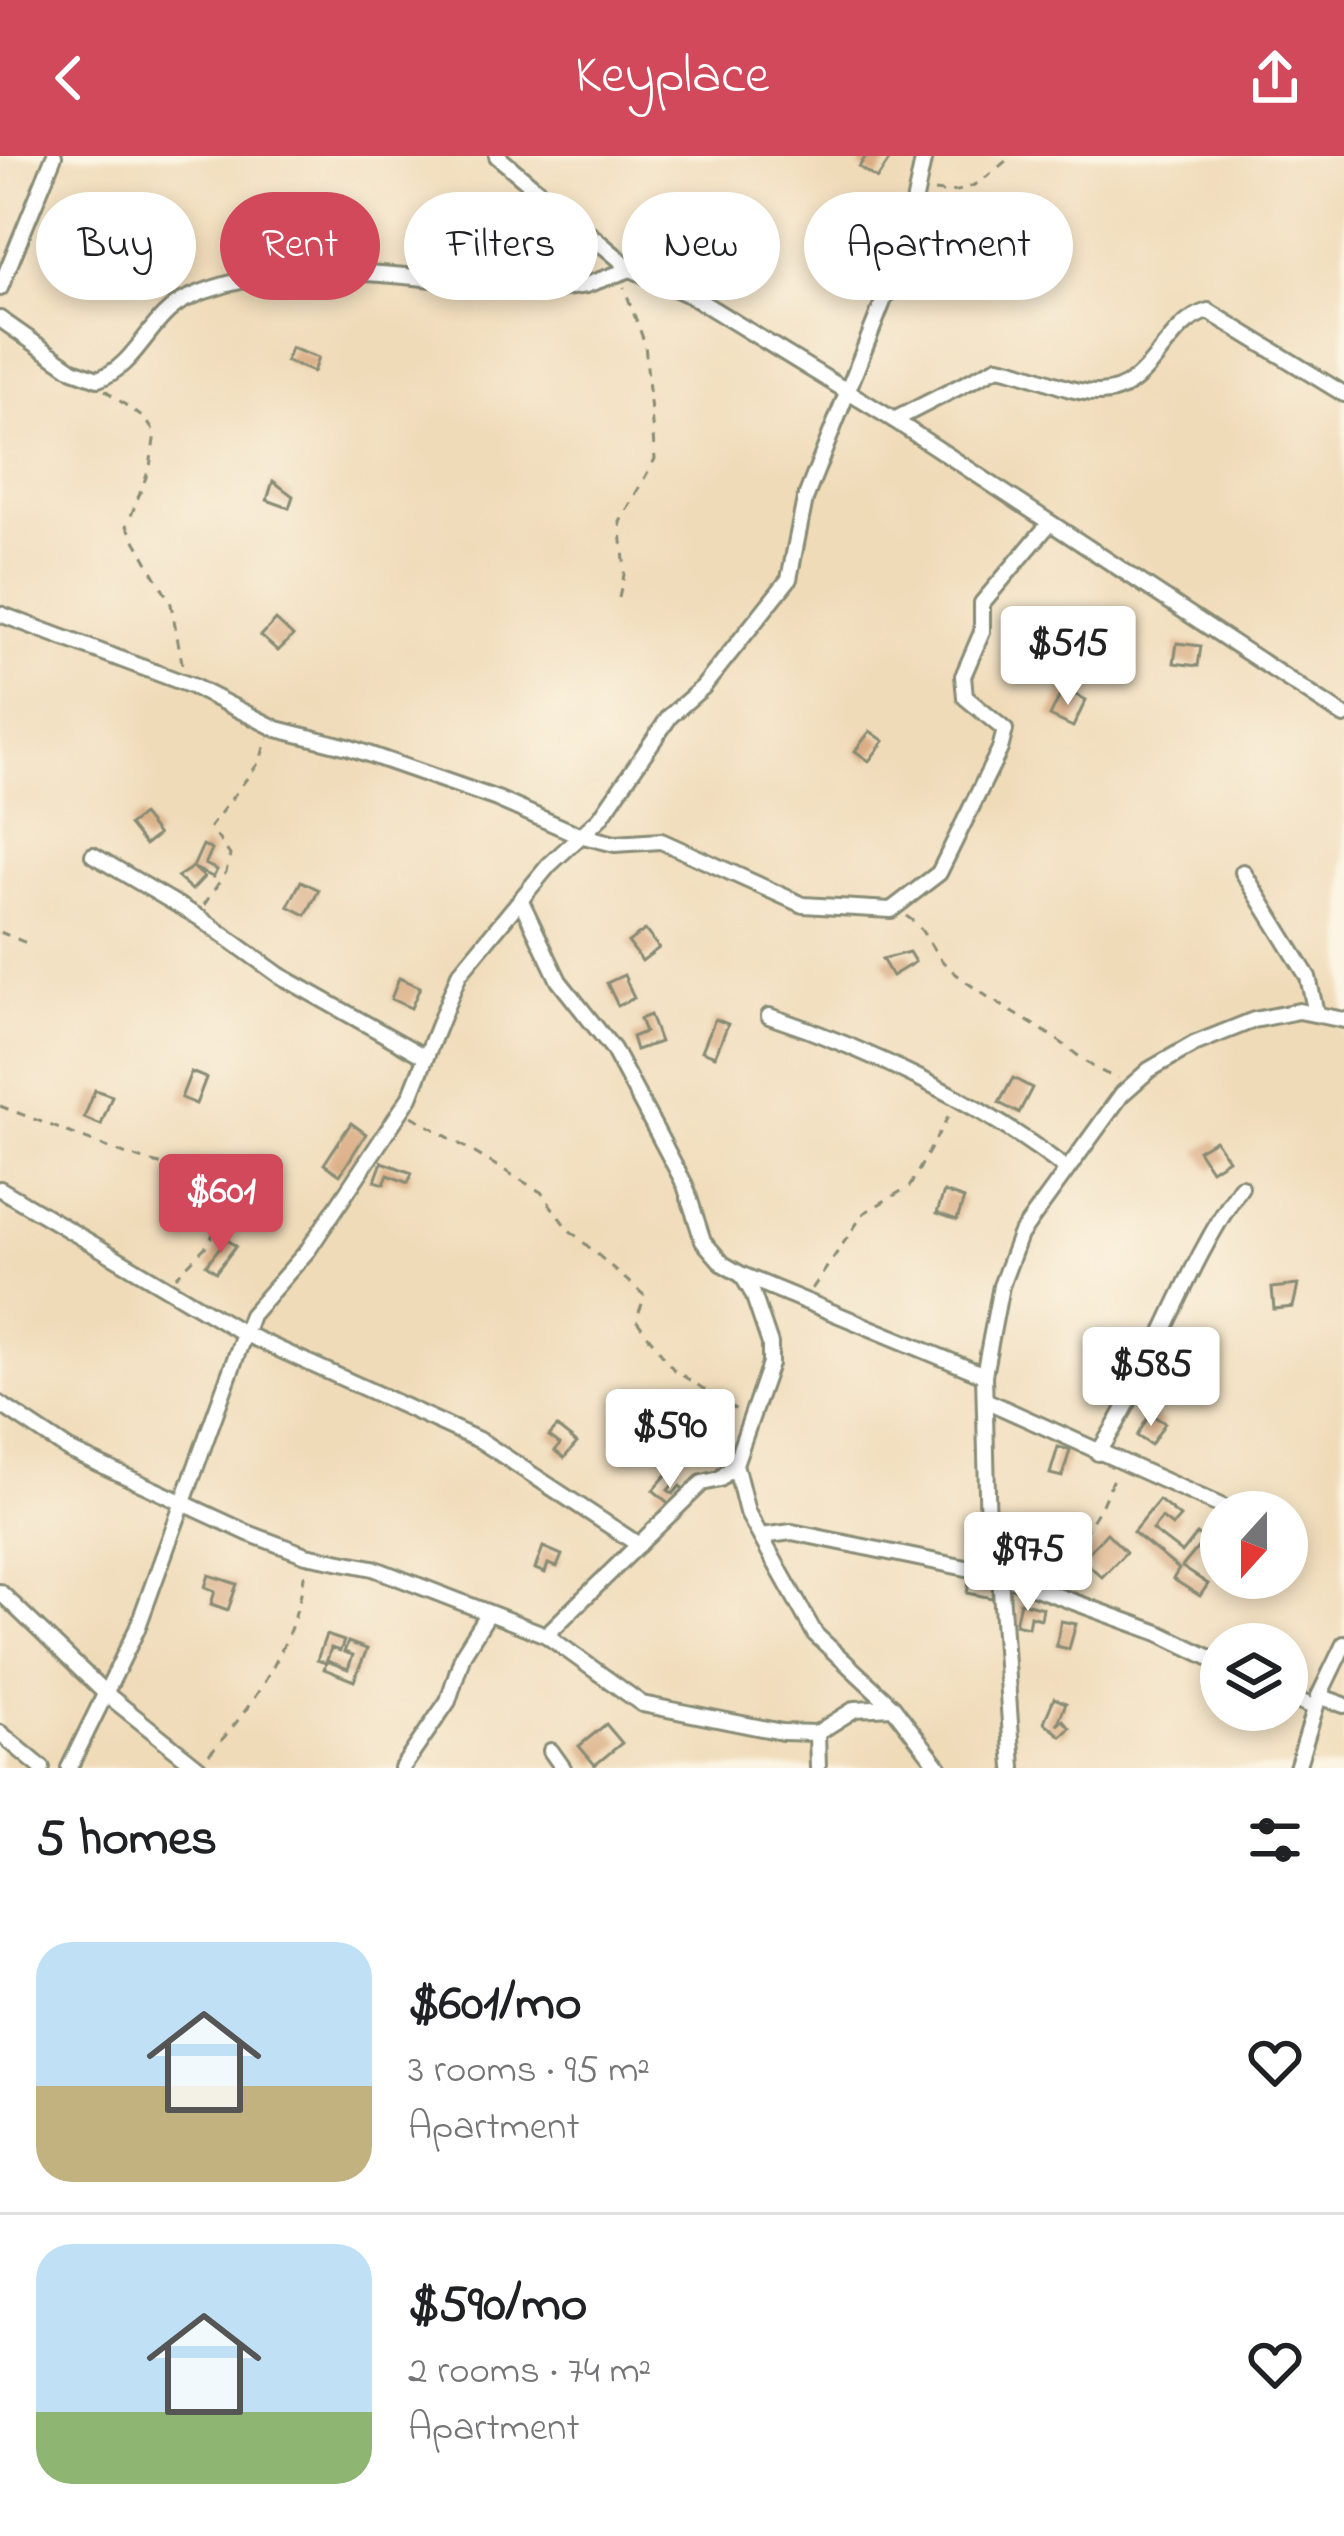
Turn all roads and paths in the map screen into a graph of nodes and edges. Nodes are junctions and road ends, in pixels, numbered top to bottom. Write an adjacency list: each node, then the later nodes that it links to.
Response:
1 (54, 156): 8 (street)
2 (497, 156): 9 (street)
3 (908, 156): 5 (street)
4 (1007, 160): 6 (path)
5 (924, 161): 6 (street)
6 (921, 185): 16 (street)
7 (0, 234): 8 (street)
8 (16, 249): 11 (street)
9 (622, 270)
10 (622, 272): 15 (street)
11 (0, 289)
12 (632, 300): 20 (path)
13 (698, 300): 16 (street)
14 (0, 319): 15 (street)
15 (98, 379): 22 (path)
16 (845, 393): 18 (street); 25 (street)
17 (1344, 394): 18 (street)
18 (894, 420): 19 (street)
19 (1049, 524): 23 (street); 29 (street)
20 (619, 598)
21 (0, 614): 22 (street)
22 (191, 686): 24 (street)
23 (1344, 716)
24 (266, 724): 25 (street); 30 (path)
25 (580, 835): 28 (street); 29 (street)
26 (93, 855): 30 (street)
27 (1244, 872): 33 (street)
28 (522, 903): 36 (street); 44 (street)
29 (891, 910): 37 (path)
30 (200, 918): 36 (street)
31 (0, 932): 32 (path)
32 (29, 944)
33 (1316, 1013): 35 (street); 37 (street)
34 (769, 1016): 38 (street)
35 (1344, 1020)
36 (425, 1057): 40 (street)
37 (1132, 1082): 41 (street)
38 (957, 1101): 41 (street); 46 (path)
39 (0, 1106): 45 (path)
40 (400, 1110): 47 (street); 51 (path)
41 (1066, 1169): 48 (street)
42 (1241, 1187): 52 (street)
43 (0, 1189): 45 (street)
44 (742, 1275): 46 (street); 51 (street)
45 (165, 1286): 47 (street)
46 (805, 1300): 48 (street)
47 (243, 1333): 56 (street); 58 (street)
48 (984, 1375): 49 (street)
49 (985, 1400): 52 (street); 60 (street)
50 (0, 1404): 56 (street)
51 (752, 1419): 53 (street)
52 (1098, 1453): 54 (street)
53 (736, 1464): 57 (street); 58 (street)
54 (1119, 1464): 55 (street); 62 (path)
55 (1200, 1498)
56 (184, 1504): 59 (street); 67 (street)
57 (761, 1536): 60 (street); 71 (street)
58 (639, 1545): 64 (street)
59 (306, 1555): 63 (street); 75 (path)
60 (1000, 1575): 62 (street); 82 (street)
61 (0, 1592): 67 (street)
62 (1046, 1593): 66 (street)
63 (488, 1614): 64 (street); 78 (street)
64 (546, 1634): 73 (street)
65 (1344, 1644): 69 (street)
66 (1200, 1653)
67 (105, 1693): 75 (street); 77 (street)
68 (1308, 1700): 69 (street)
69 (1317, 1702): 70 (street); 83 (street)
70 (1344, 1705)
71 (893, 1707): 73 (street); 81 (street)
72 (0, 1732): 76 (street)
73 (817, 1733): 80 (street)
74 (551, 1751): 79 (street)
75 (198, 1767)
76 (42, 1768)
77 (69, 1768)
78 (402, 1768)
79 (563, 1768)
80 (818, 1768)
81 (940, 1768)
82 (1012, 1768)
83 (1297, 1768)

